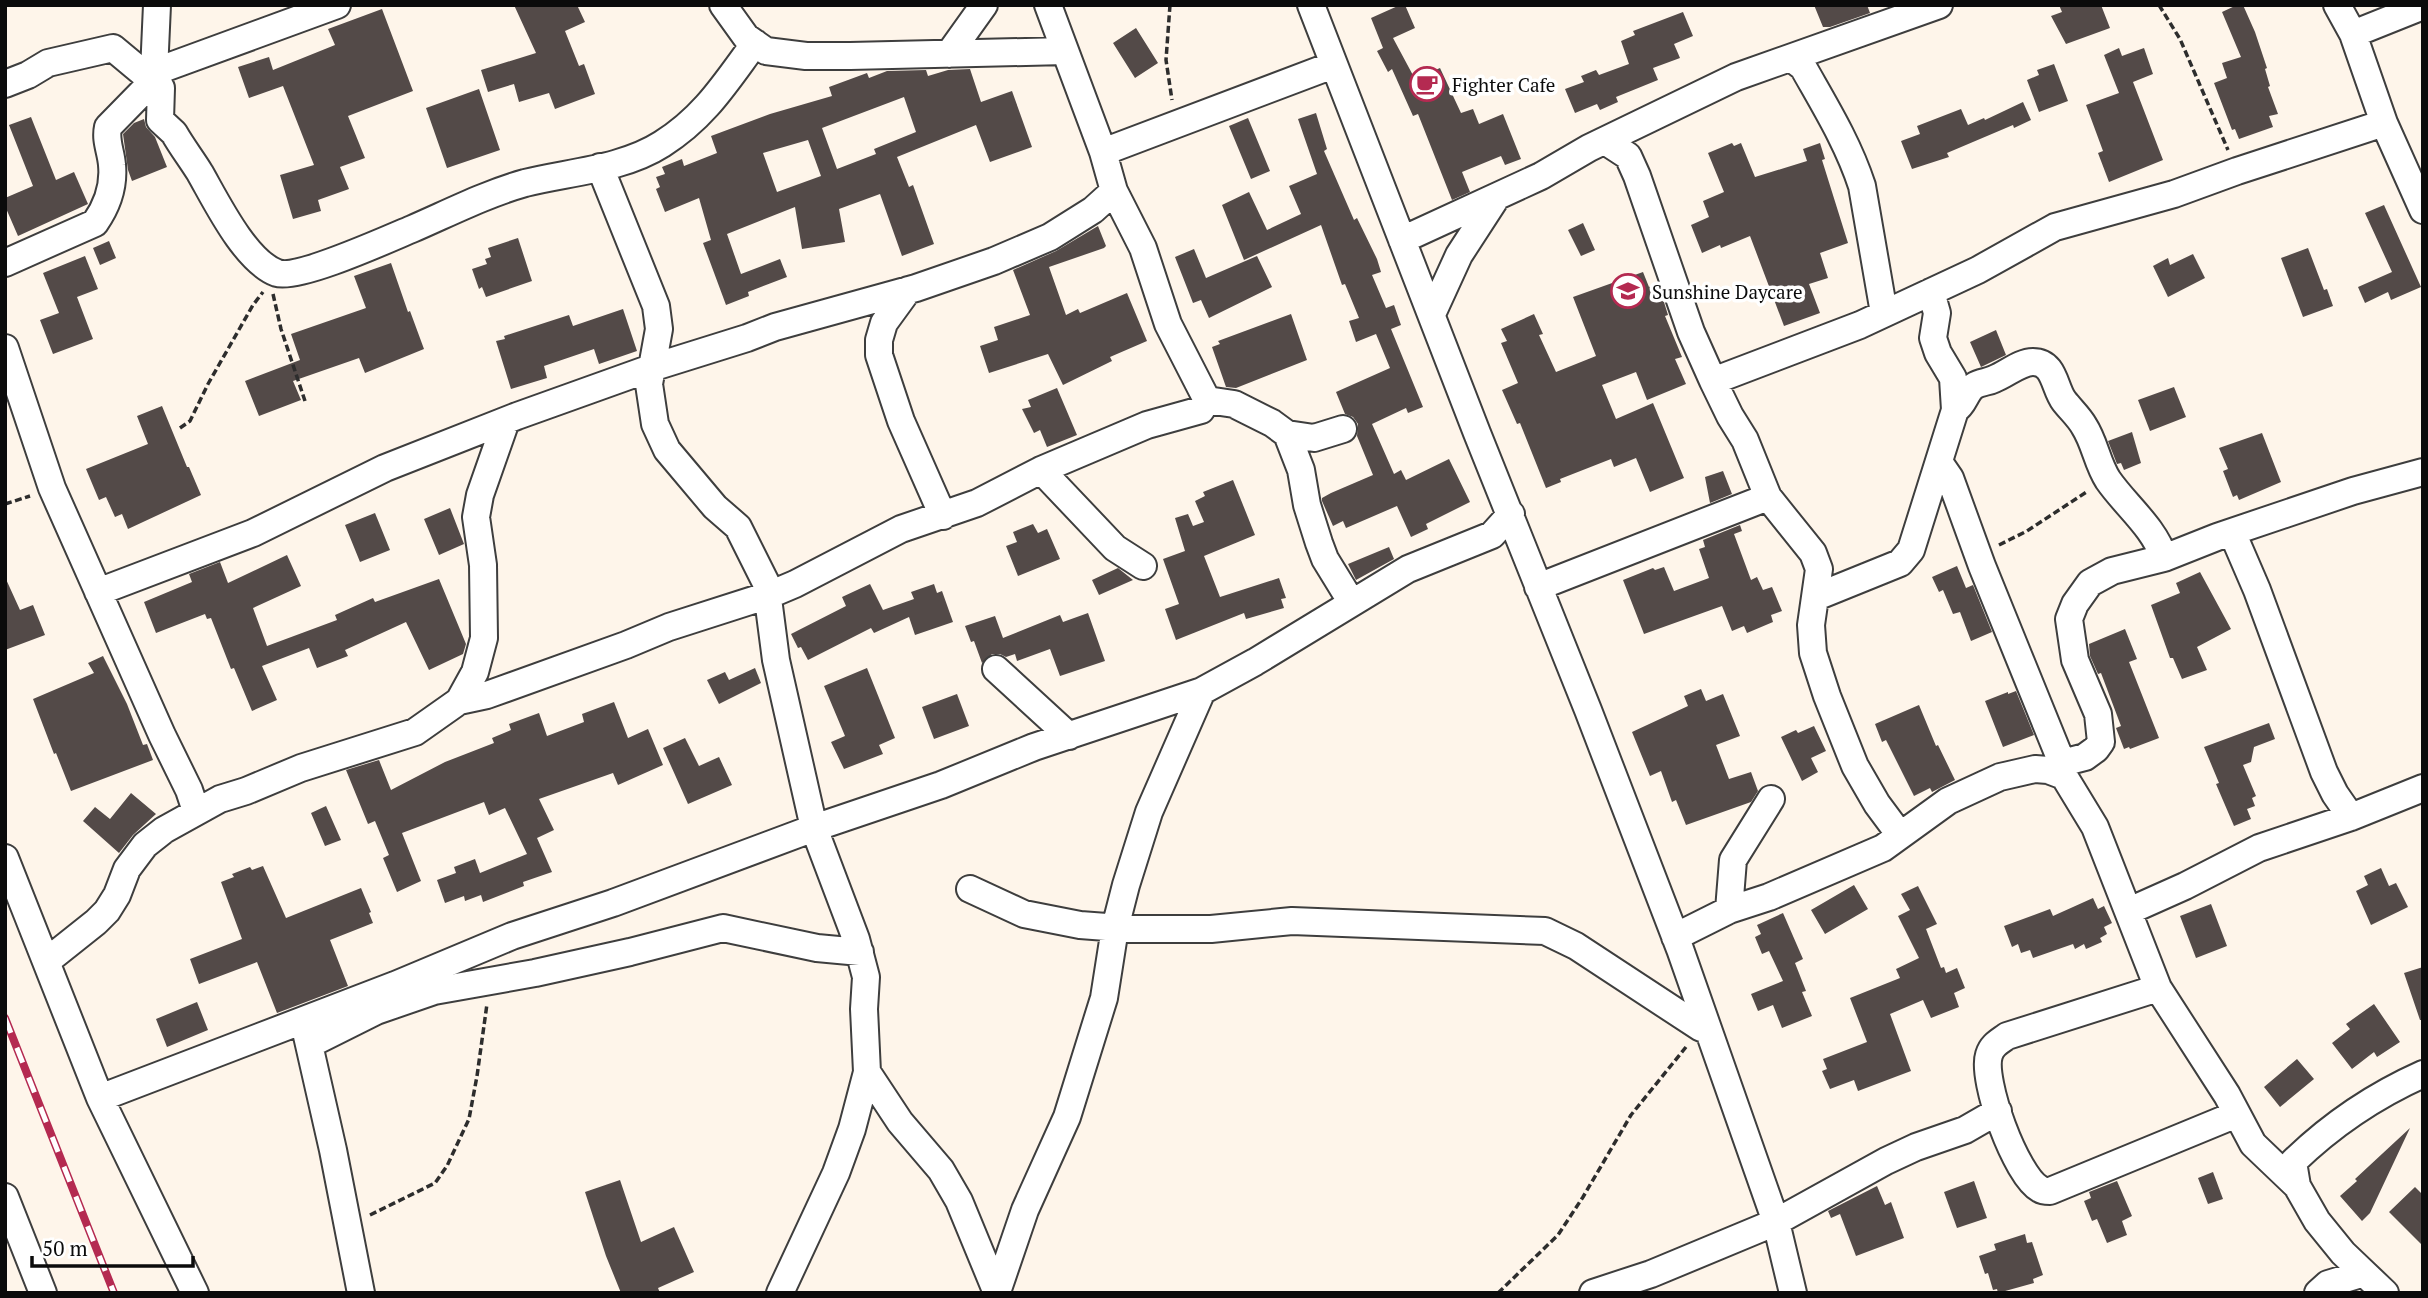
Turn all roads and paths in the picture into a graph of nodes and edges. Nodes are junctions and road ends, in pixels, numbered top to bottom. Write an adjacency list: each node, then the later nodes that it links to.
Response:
1 (156, 5): 18 (street)
2 (337, 5): 18 (street)
3 (723, 5): 13 (street)
4 (984, 5): 15 (street)
5 (1048, 5): 14 (street)
6 (1170, 5): 21 (path)
7 (1311, 5): 17 (street)
8 (1939, 5): 16 (street)
9 (2159, 5): 25 (path)
10 (2337, 5): 12 (street)
11 (2423, 6): 12 (street)
12 (2353, 34): 20 (street)
13 (755, 43): 15 (street); 24 (street)
14 (1065, 51): 15 (street); 23 (street)
15 (949, 54)
16 (1791, 58): 22 (street); 34 (street)
17 (1333, 65): 21 (street); 29 (street)
18 (156, 80): 19 (street); 30 (street); 31 (street)
19 (5, 84)
20 (2384, 123): 25 (street); 28 (street)
21 (1178, 125): 23 (street)
22 (1605, 141): 27 (street); 38 (street)
23 (1102, 152): 26 (street)
24 (600, 167): 31 (street); 37 (street)
25 (2237, 171): 33 (street)
26 (1114, 191): 32 (street); 39 (street)
27 (1496, 198): 29 (street); 35 (street)
28 (2423, 210)
29 (1402, 240): 35 (street)
30 (5, 262)
31 (270, 275): 40 (path); 43 (path)
32 (908, 290): 37 (street); 52 (street)
33 (1931, 292): 34 (street); 41 (street)
34 (1884, 313): 38 (street)
35 (1432, 314): 51 (street)
36 (5, 348): 58 (street)
37 (651, 368): 42 (street); 59 (street)
38 (1713, 381): 50 (street)
39 (1207, 400): 45 (street); 47 (street)
40 (305, 401)
41 (1955, 410): 46 (street); 49 (street)
42 (506, 421): 58 (street); 64 (street)
43 (180, 428)
44 (1343, 429): 45 (street)
45 (1287, 434): 61 (street)
46 (1939, 462): 54 (street); 60 (street)
47 (1041, 470): 52 (street); 56 (street)
48 (2423, 472): 53 (street)
49 (2108, 480): 54 (path); 55 (street)
50 (1768, 497): 57 (street); 60 (street)
51 (1511, 514): 57 (street); 61 (street)
52 (943, 516): 59 (street)
53 (2232, 532): 55 (street); 70 (street)
54 (1977, 551): 66 (street)
55 (2164, 558): 66 (street)
56 (1143, 566)
57 (1538, 587): 78 (street)
58 (98, 592): 69 (street)
59 (769, 595): 64 (street); 71 (street)
60 (1816, 597): 72 (street)
61 (1352, 603): 63 (street)
62 (996, 669): 65 (street)
63 (1202, 691): 65 (street); 77 (street)
64 (458, 701): 69 (street)
65 (1069, 736): 71 (street)
66 (2063, 769): 72 (street); 76 (street)
67 (2423, 788): 70 (street)
68 (1771, 799): 75 (street)
69 (196, 811): 80 (street)
70 (2351, 817): 76 (street)
71 (814, 828): 79 (street); 85 (street)
72 (1900, 835): 75 (street)
73 (5, 858): 80 (street)
74 (971, 889): 77 (street)
75 (1729, 910): 78 (street)
76 (2129, 911): 82 (street)
77 (1115, 928): 84 (street); 96 (street)
78 (1675, 937): 93 (street)
79 (860, 952): 81 (street); 86 (street)
80 (47, 961): 88 (street)
81 (489, 981): 85 (street); 94 (path)
82 (2158, 988): 89 (street); 90 (street)
83 (5, 1018): 98 (path)
84 (1701, 1028): 102 (path)
85 (307, 1032): 88 (street); 94 (street)
86 (867, 1073): 96 (street); 101 (street)
87 (2423, 1074): 91 (street)
88 (100, 1098): 99 (street)
89 (1998, 1111): 90 (street); 93 (street)
90 (2237, 1114): 91 (street)
91 (2297, 1186): 95 (street)
92 (5, 1197): 97 (street)
93 (1776, 1222): 103 (street); 104 (street)
94 (348, 1231): 100 (street)
95 (2364, 1273): 105 (street); 106 (street)
96 (997, 1292)
97 (43, 1293)
98 (114, 1293)
99 (195, 1293)
100 (361, 1293)
101 (780, 1293)
102 (1498, 1293)
103 (1593, 1293)
104 (1793, 1293)
105 (2318, 1293)
106 (2385, 1293)

